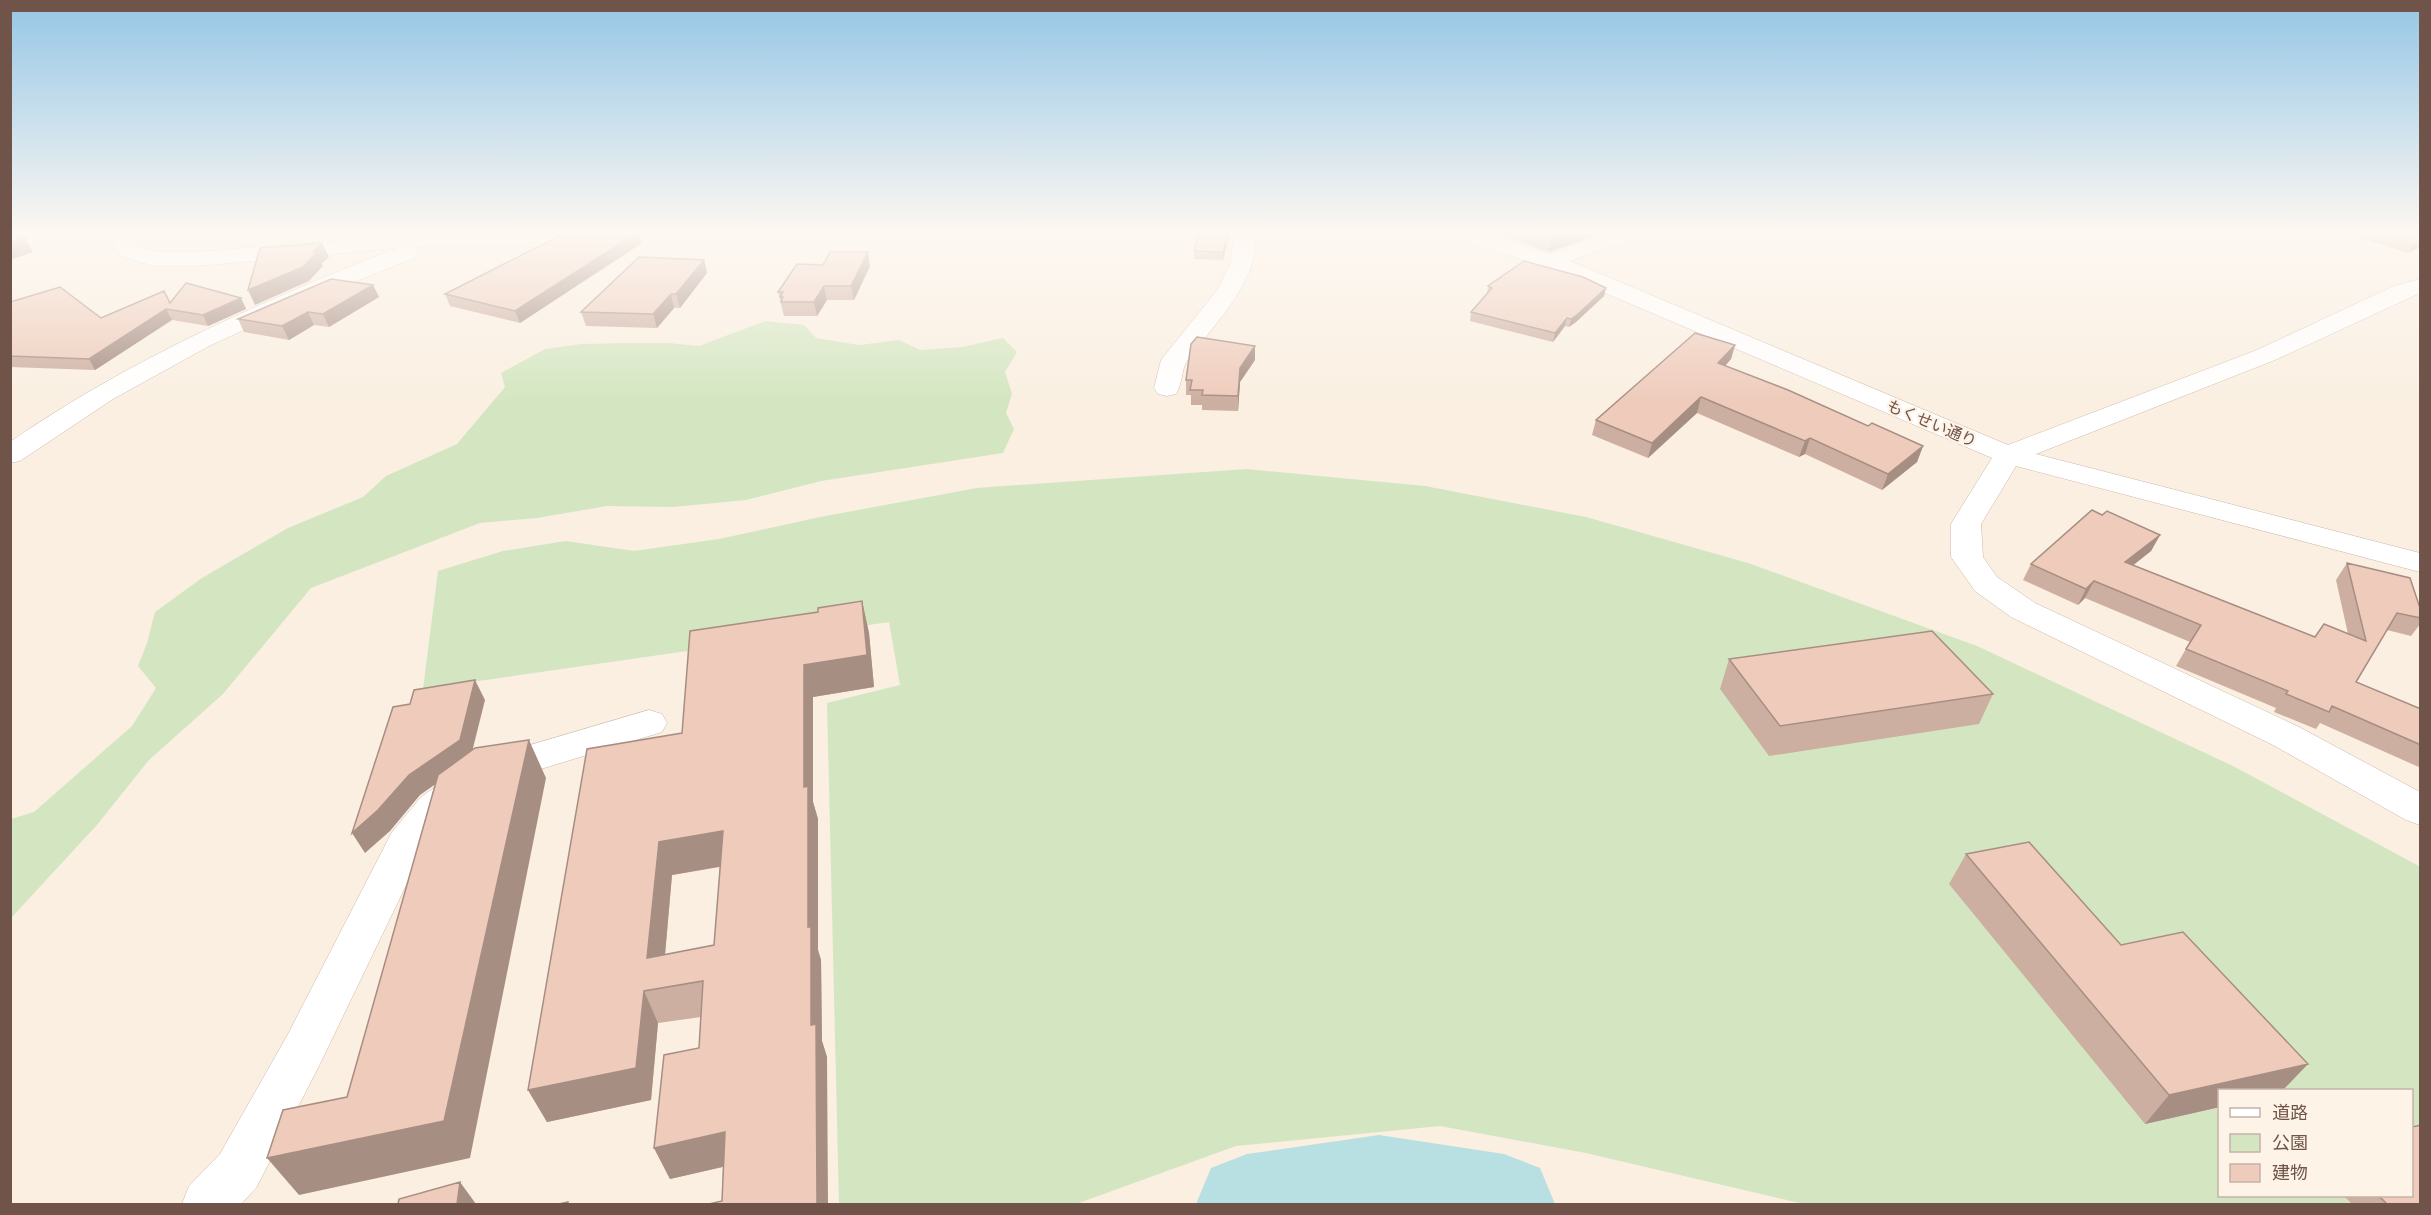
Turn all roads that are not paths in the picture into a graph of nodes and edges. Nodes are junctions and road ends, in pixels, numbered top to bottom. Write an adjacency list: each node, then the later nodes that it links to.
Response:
1 (313, 289): 6 (street)
2 (1230, 289): 5 (street)
3 (1615, 289): 7 (street, もくせい通り)
4 (2411, 289): 7 (street)
5 (1167, 388)
6 (10, 455)
7 (2008, 455): 8 (street, もくせい通り); 10 (street)
8 (2421, 563)
9 (649, 723): 11 (street)
10 (2417, 805)
11 (207, 1204)

